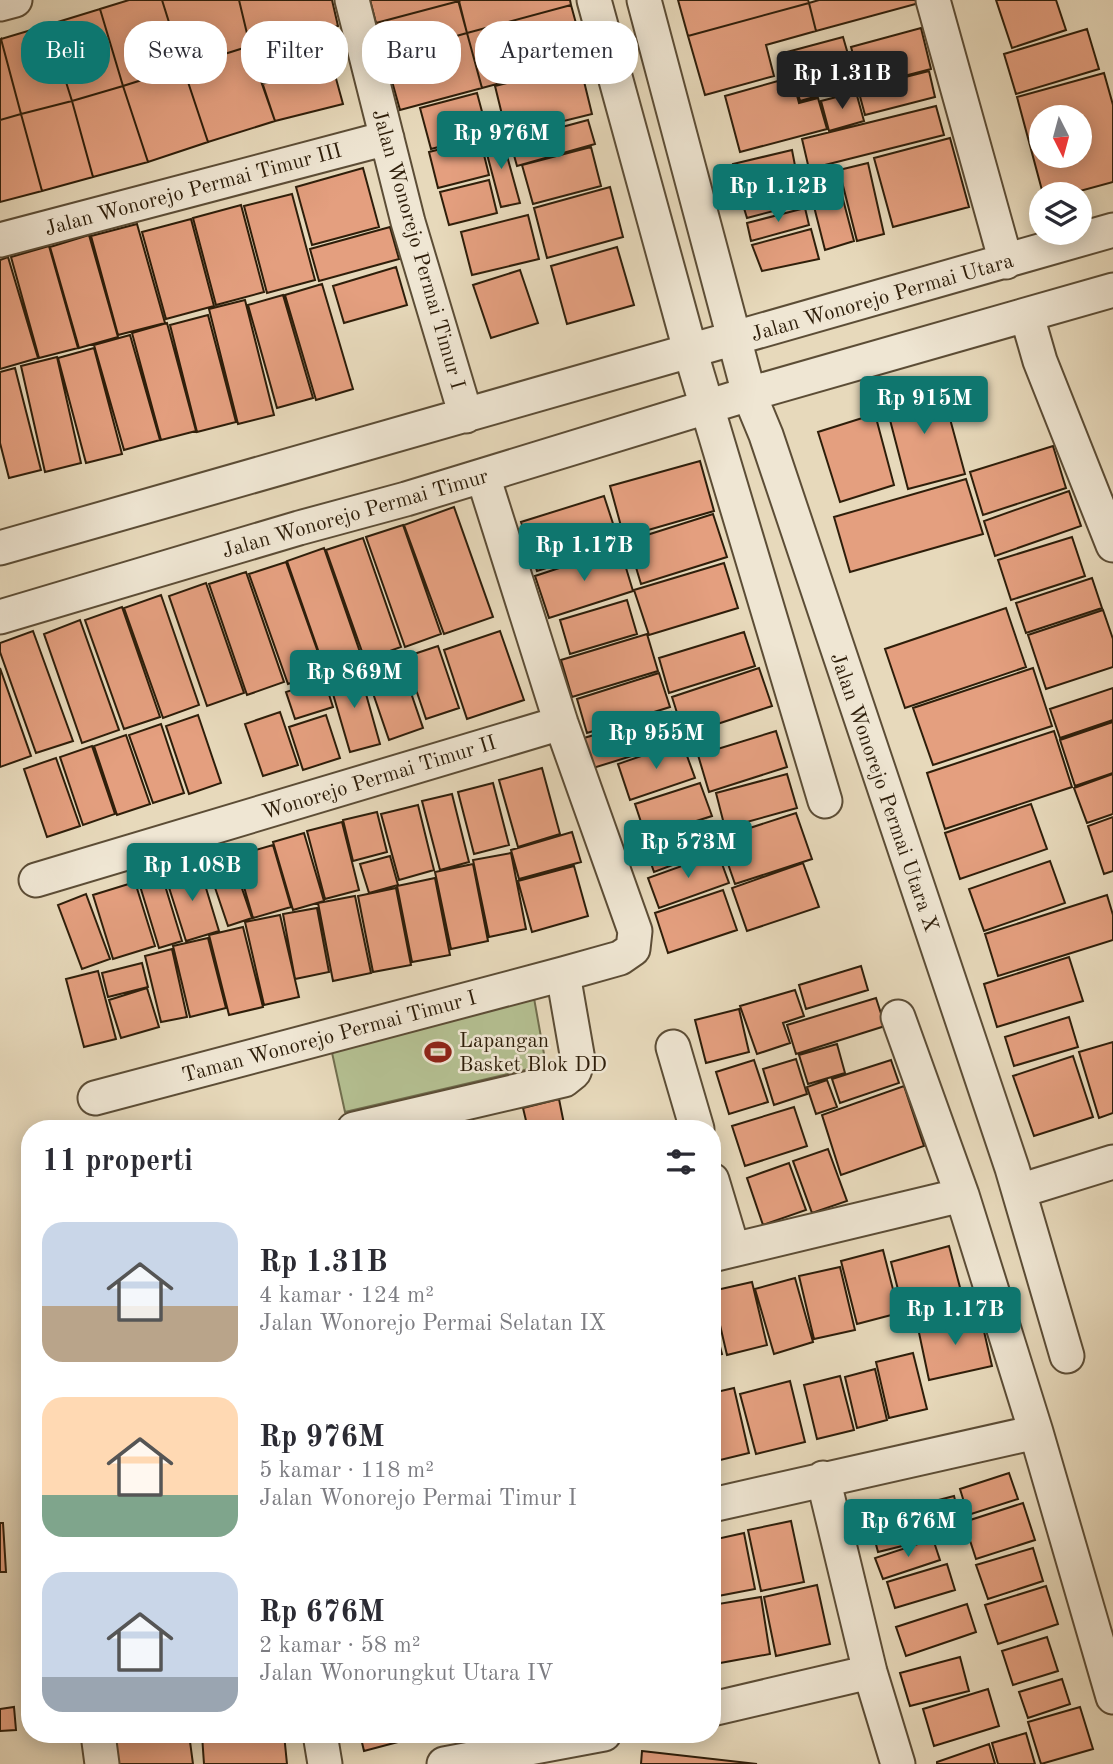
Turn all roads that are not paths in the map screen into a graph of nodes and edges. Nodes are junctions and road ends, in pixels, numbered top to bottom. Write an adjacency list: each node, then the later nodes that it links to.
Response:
1 (15, 0): 6 (street)
2 (352, 0): 7 (street, Jalan Wonorejo Permai Timur I)
3 (594, 0): 14 (street)
4 (644, 0): 13 (street, Jalan Wonorejo Permai Utara X)
5 (933, 0): 10 (street)
6 (0, 4)
7 (387, 138): 9 (street, Jalan Wonorejo Permai Timur III); 17 (street, Jalan Wonorejo Permai Timur I)
8 (1113, 230): 10 (street, Jalan Wonorejo Permai Utara)
9 (0, 240)
10 (1006, 262): 13 (street, Jalan Wonorejo Permai Utara)
11 (1113, 290): 12 (street)
12 (1027, 316): 15 (street); 19 (street)
13 (733, 338): 14 (street, Jalan Wonorejo Permai Utara); 15 (street, Jalan Wonorejo Permai Utara X)
14 (690, 350): 16 (street); 17 (street)
15 (750, 394): 16 (street); 32 (street, Jalan Wonorejo Permai Utara X)
16 (709, 408): 18 (street, Jalan Wonorejo Permai Timur); 23 (street)
17 (466, 416): 20 (street)
18 (483, 476): 21 (street, Jalan Wonorejo Permai Timur); 22 (street)
19 (1113, 545)
20 (0, 548)
21 (0, 617)
22 (561, 723): 24 (street, Wonorejo Permai Timur II); 25 (street, Taman Wonorejo Permai Timur I)
23 (825, 801)
24 (36, 880)
25 (563, 974): 28 (street, Taman Wonorejo Permai Timur I); 29 (street)
26 (898, 1017): 33 (street)
27 (673, 1047): 30 (street)
28 (95, 1098)
29 (393, 1120)
30 (694, 1120)
31 (1113, 1162): 32 (street)
32 (1030, 1188): 35 (street, Jalan Wonorejo Permai Utara X)
33 (962, 1195): 34 (street); 36 (street)
34 (723, 1252)
35 (1067, 1356)
36 (1037, 1432): 37 (street); 40 (street)
37 (823, 1478): 38 (street); 39 (street)
38 (721, 1503)
39 (870, 1672): 41 (street); 48 (street)
40 (1113, 1697)
41 (721, 1707)
42 (98, 1743): 45 (street)
43 (322, 1743): 46 (street)
44 (587, 1746): 47 (street)
45 (102, 1764)
46 (325, 1764)
47 (444, 1764)
48 (898, 1764)

